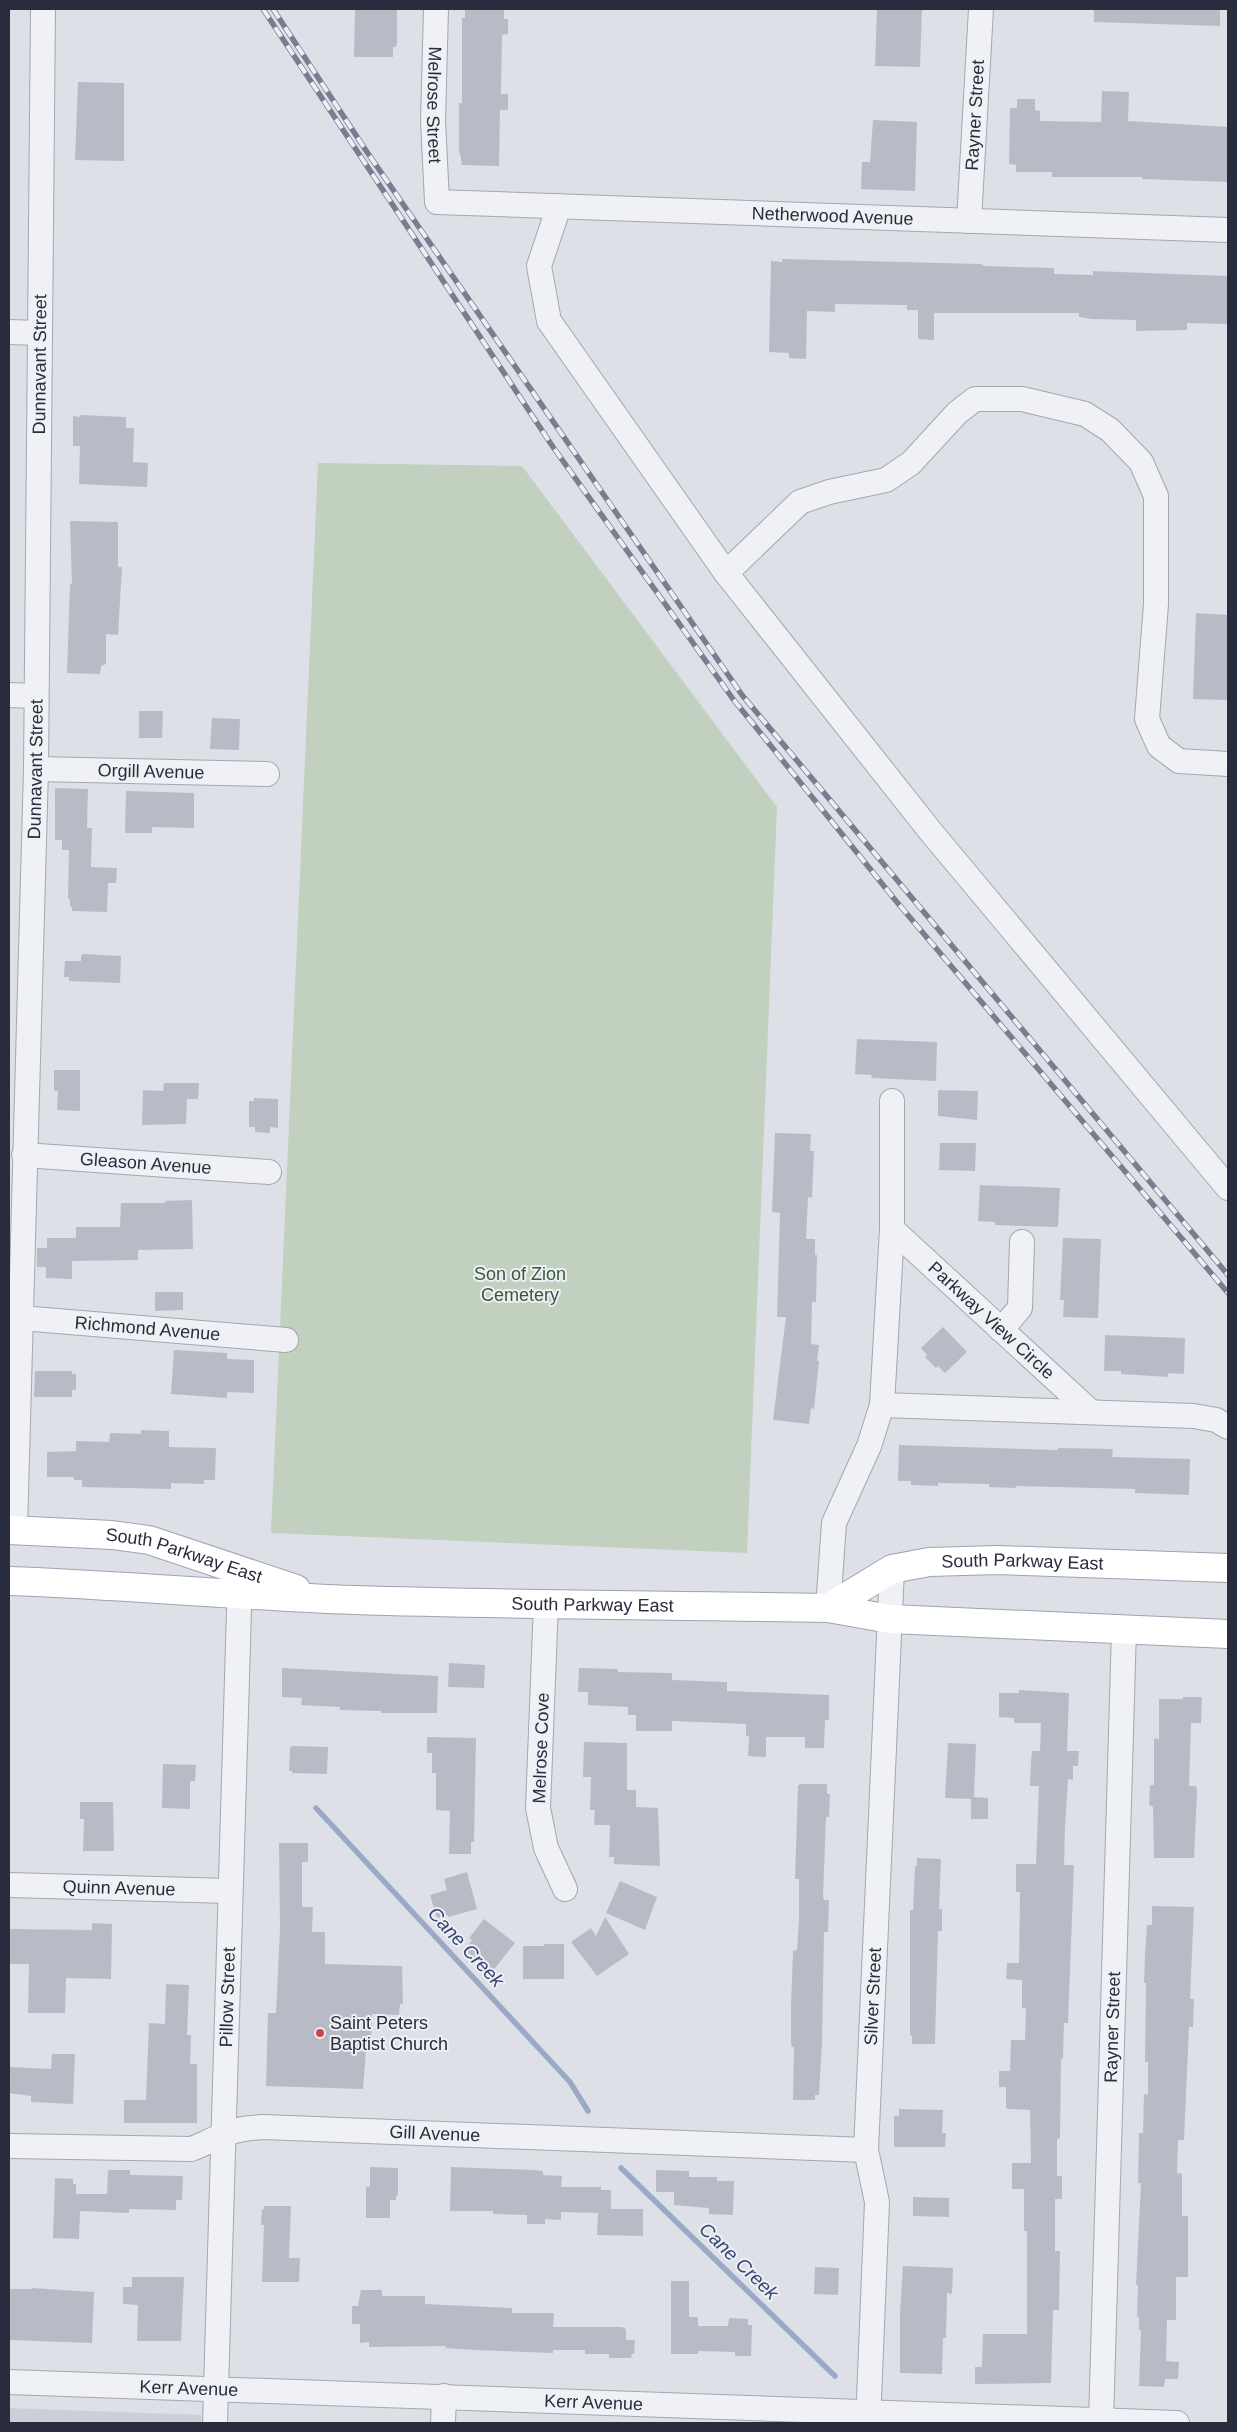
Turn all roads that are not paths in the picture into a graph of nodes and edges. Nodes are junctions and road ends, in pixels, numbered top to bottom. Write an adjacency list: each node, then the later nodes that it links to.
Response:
1 (43, 9): 9 (street, Dunnavant Street)
2 (436, 9): 4 (street, Melrose Street)
3 (981, 9): 6 (street, Rayner Street)
4 (437, 202): 5 (street, Netherwood Avenue)
5 (559, 206): 6 (street, Netherwood Avenue); 10 (street)
6 (969, 221): 7 (street, Netherwood Avenue)
7 (1228, 230)
8 (9, 332): 9 (street)
9 (38, 333): 12 (street, Dunnavant Street)
10 (726, 573): 13 (street); 21 (street)
11 (9, 695): 12 (street)
12 (36, 696): 14 (street, Dunnavant Street)
13 (1228, 764)
14 (36, 768): 15 (street, Orgill Avenue); 16 (street, Dunnavant Street)
15 (267, 774)
16 (19, 918): 18 (street, Dunnavant Street)
17 (892, 1101): 22 (street)
18 (17, 1115): 19 (street, Dunnavant Street)
19 (24, 1155): 20 (street, Gleason Avenue); 24 (street, Dunnavant Street)
20 (268, 1172)
21 (1228, 1188)
22 (892, 1229): 25 (street, Parkway View Circle); 27 (street)
23 (1022, 1242): 25 (street)
24 (15, 1317): 26 (street, Richmond Avenue); 30 (street, Dunnavant Street)
25 (1001, 1330): 28 (street, Parkway View Circle)
26 (286, 1340)
27 (882, 1405): 28 (street); 36 (street)
28 (1091, 1412): 29 (street)
29 (1228, 1427)
30 (12, 1530): 34 (main road, South Parkway East)
31 (1228, 1568): 32 (main road, South Parkway East)
32 (892, 1569): 36 (main road, South Parkway East); 37 (street, Silver Street)
33 (9, 1581): 34 (main road, South Parkway East)
34 (240, 1582): 35 (main road, South Parkway East); 42 (street, Pillow Street)
35 (546, 1603): 36 (main road, South Parkway East); 41 (street, Melrose Cove)
36 (828, 1608): 37 (main road, South Parkway East)
37 (890, 1619): 38 (main road, South Parkway East); 45 (street, Silver Street)
38 (1124, 1629): 39 (main road, South Parkway East); 51 (street, Rayner Street)
39 (1228, 1634)
40 (9, 1885): 42 (street, Quinn Avenue)
41 (565, 1889)
42 (230, 1892): 43 (street, Pillow Street)
43 (222, 2135): 44 (street, Gill Avenue); 45 (street, Gill Avenue); 47 (street, Pillow Street)
44 (9, 2146)
45 (866, 2150): 50 (street, Silver Street)
46 (9, 2382): 47 (street, Kerr Avenue)
47 (216, 2389): 48 (street, Kerr Avenue); 52 (street, Pillow Street)
48 (444, 2396): 49 (street, Kerr Avenue); 53 (street)
49 (663, 2415): 50 (street, Kerr Avenue)
50 (868, 2417): 51 (street, Kerr Avenue)
51 (1101, 2422): 54 (street, Kerr Avenue)
52 (215, 2423)
53 (443, 2423)
54 (1178, 2423)

